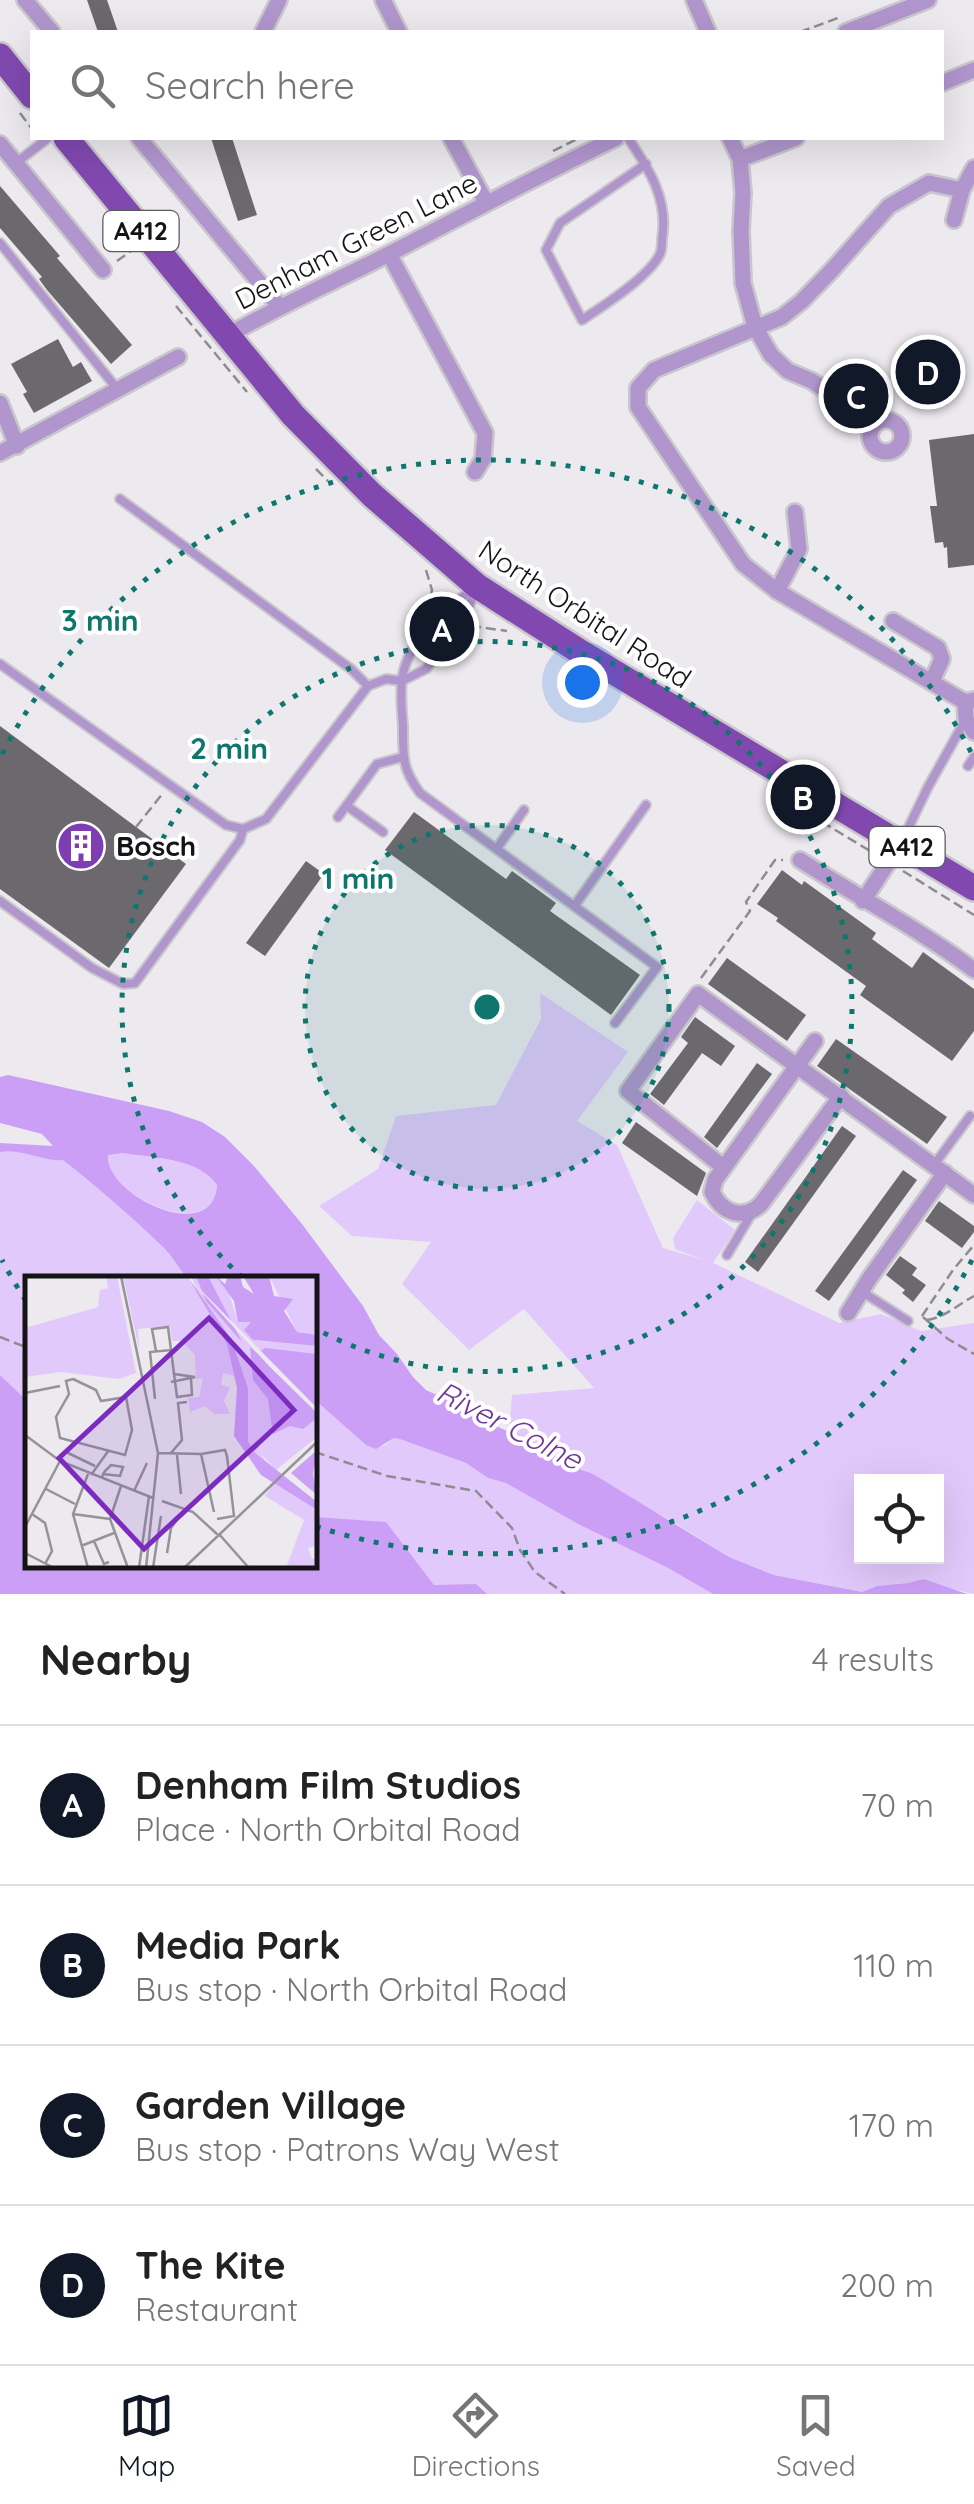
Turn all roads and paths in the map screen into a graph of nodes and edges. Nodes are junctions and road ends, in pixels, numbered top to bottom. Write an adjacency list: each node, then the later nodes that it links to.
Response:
1 (25, 0): 6 (street)
2 (278, 0): 7 (street)
3 (383, 0): 8 (street)
4 (694, 0): 9 (street)
5 (928, 0): 10 (street)
6 (50, 30)
7 (263, 30)
8 (398, 30)
9 (707, 30)
10 (851, 30)
11 (0, 56): 14 (main road)
12 (974, 70): 13 (street)
13 (944, 82)
14 (30, 94)
15 (44, 140): 25 (lane)
16 (68, 140): 33 (main road, North Orbital Road / A412)
17 (141, 140): 38 (street)
18 (453, 140): 30 (street)
19 (575, 140): 24 (path)
20 (612, 140): 30 (street, Denham Green Lane)
21 (629, 140): 27 (lane)
22 (731, 140): 26 (street)
23 (791, 140): 26 (street)
24 (553, 151)
25 (7, 158): 37 (street)
26 (740, 159): 39 (street)
27 (646, 164): 27 (lane)
28 (974, 168): 29 (street)
29 (962, 190): 31 (street); 39 (street)
30 (486, 202): 35 (street, Denham Green Lane)
31 (954, 220)
32 (410, 224): 36 (path)
33 (148, 240): 37 (path); 40 (main road, North Orbital Road / A412)
34 (0, 243): 42 (lane)
35 (389, 254): 38 (street, Denham Green Lane); 47 (street)
36 (340, 260)
37 (103, 270)
38 (278, 306): 40 (street, Denham Green Lane)
39 (755, 327): 44 (street); 52 (street)
40 (222, 330): 41 (path); 51 (main road, North Orbital Road / A412)
41 (178, 356): 42 (street)
42 (118, 390): 45 (street)
43 (0, 403): 45 (street)
44 (874, 425)
45 (17, 446): 46 (street)
46 (0, 453)
47 (476, 472)
48 (120, 500): 60 (lane)
49 (795, 512): 52 (street)
50 (426, 570): 56 (path)
51 (478, 586): 56 (lane); 58 (lane); 76 (main road, North Orbital Road / A412)
52 (777, 591): 59 (street)
53 (894, 621): 59 (street)
54 (470, 632): 55 (path)
55 (508, 632)
56 (422, 637): 58 (lane)
57 (0, 664): 66 (lane)
58 (402, 681): 60 (lane); 63 (lane)
59 (932, 681): 61 (street)
60 (368, 686): 73 (lane)
61 (970, 701): 62 (street)
62 (970, 725): 76 (lane)
63 (403, 757): 68 (lane); 75 (lane)
64 (974, 757): 65 (lane)
65 (968, 766)
66 (173, 787): 72 (path); 73 (lane)
67 (646, 805): 81 (lane)
68 (346, 806): 70 (lane); 74 (lane)
69 (524, 810): 75 (lane)
70 (338, 817)
71 (820, 821): 76 (path)
72 (136, 826)
73 (243, 830): 79 (lane)
74 (382, 832)
75 (498, 848): 81 (lane)
76 (894, 852): 78 (main road, North Orbital Road / A412); 80 (street); 82 (path)
77 (800, 860): 80 (street); 84 (path)
78 (974, 888)
79 (0, 900)
80 (863, 900): 83 (street)
81 (575, 905): 85 (lane)
82 (974, 915)
83 (974, 970)
84 (698, 994): 87 (street); 90 (street)
85 (616, 1023)
86 (815, 1041): 87 (street)
87 (798, 1065): 88 (street); 90 (street)
88 (840, 1096): 91 (street); 93 (street)
89 (970, 1116): 91 (lane)
90 (723, 1167): 93 (street)
91 (940, 1169): 92 (street); 96 (street)
92 (974, 1195)
93 (752, 1213): 95 (lane)
94 (974, 1245): 99 (path)
95 (727, 1255)
96 (861, 1291): 98 (street); 100 (lane)
97 (974, 1296): 99 (path)
98 (848, 1314)
99 (926, 1320): 103 (path)
100 (908, 1321)
101 (0, 1338): 102 (path)
102 (25, 1347)
103 (974, 1354)
104 (318, 1453): 105 (path)
105 (565, 1594)

